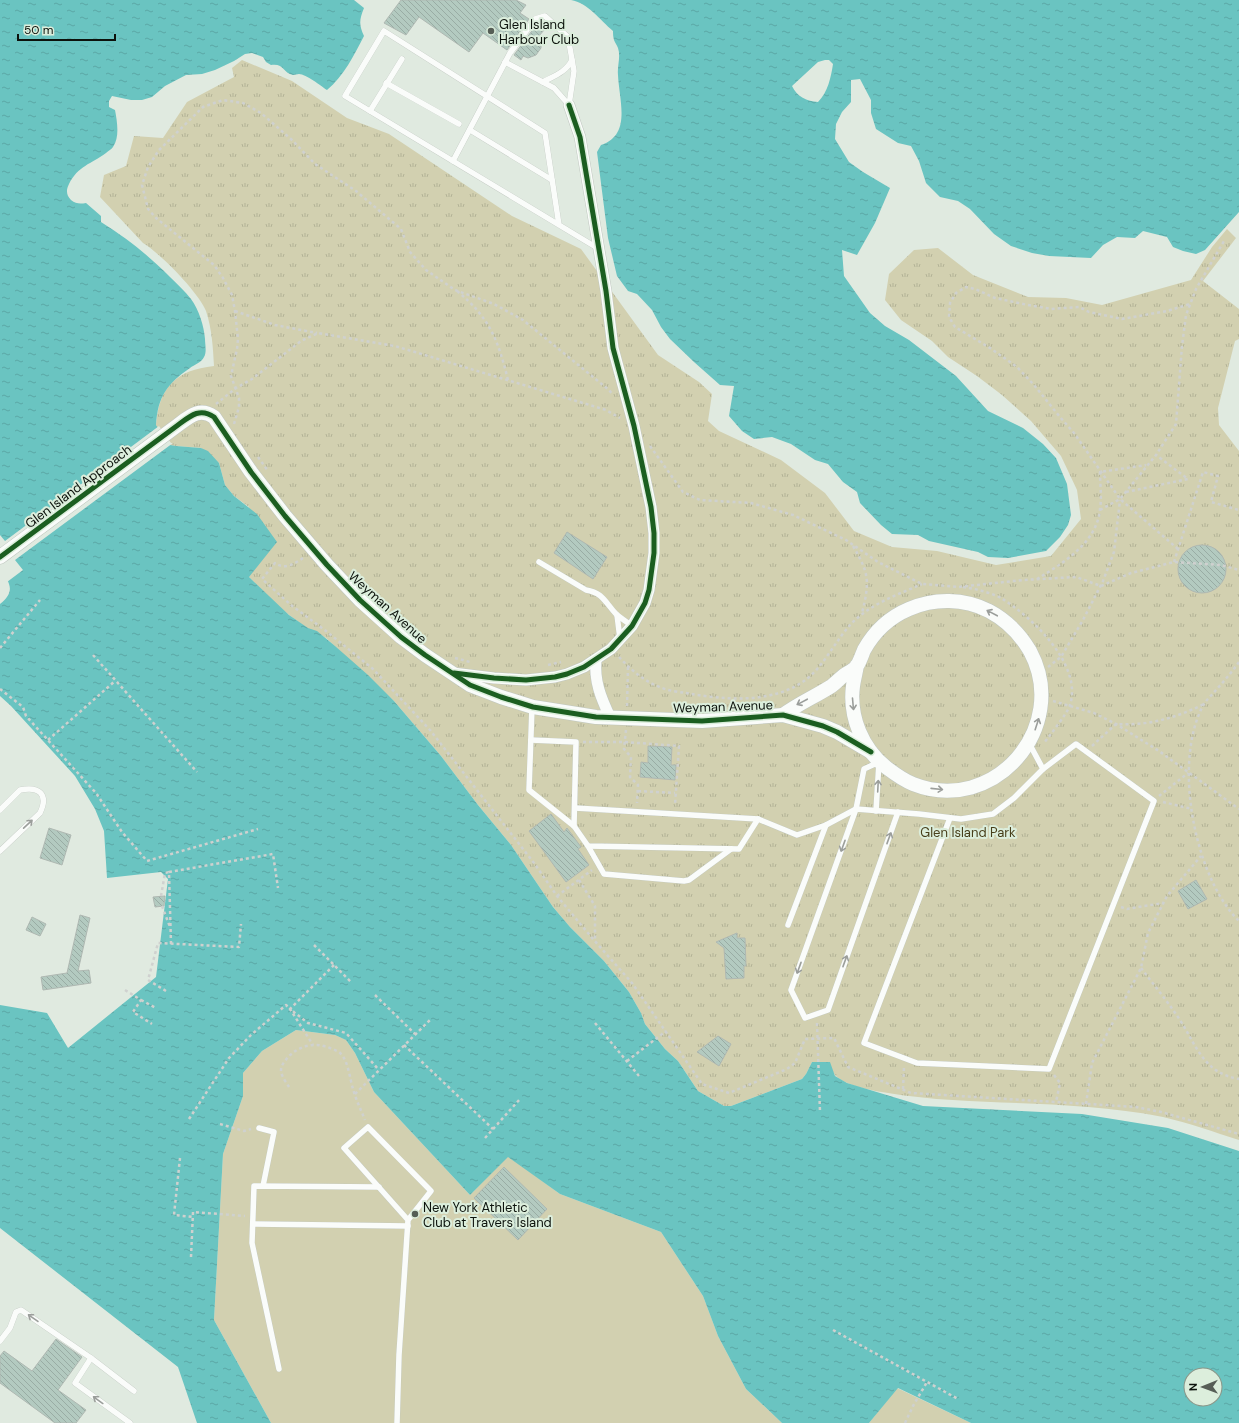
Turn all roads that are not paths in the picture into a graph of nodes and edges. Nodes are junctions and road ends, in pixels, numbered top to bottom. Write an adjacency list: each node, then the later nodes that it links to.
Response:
1 (402, 59): 5 (lane)
2 (572, 60): 3 (lane); 4 (lane); 7 (lane)
3 (505, 62): 4 (lane); 6 (lane)
4 (543, 82): 7 (lane)
5 (386, 83): 8 (lane); 9 (lane)
6 (488, 96): 8 (lane); 10 (lane); 12 (lane)
7 (569, 105): 14 (street)
8 (370, 111): 11 (lane)
9 (459, 124)
10 (470, 130): 11 (lane); 12 (lane)
11 (453, 161): 13 (lane)
12 (552, 180): 13 (lane)
13 (560, 225): 14 (lane)
14 (599, 249): 19 (street)
15 (205, 413): 16 (street, Glen Island Approach); 23 (street, Weyman Avenue)
16 (0, 558)
17 (539, 562): 18 (lane)
18 (617, 615): 19 (lane); 20 (lane)
19 (632, 626): 20 (street)
20 (620, 640): 21 (street)
21 (596, 660): 23 (street); 26 (street)
22 (857, 665): 25 (street, one-way to 25); 28 (street, one-way to 22); 29 (street, one-way to 29)
23 (452, 673): 24 (street, Weyman Avenue)
24 (532, 707): 26 (street, Weyman Avenue); 27 (lane)
25 (783, 715): 26 (street, Weyman Avenue); 29 (street)
26 (610, 718)
27 (531, 740): 31 (lane); 39 (lane)
28 (1029, 742): 29 (street, one-way to 28); 30 (lane)
29 (875, 757): 32 (lane); 34 (lane, one-way to 29)
30 (1043, 769): 36 (lane); 36 (lane)
31 (575, 808): 37 (lane); 39 (lane)
32 (856, 809): 34 (lane); 35 (lane, one-way to 35); 38 (lane)
33 (0, 810): 42 (lane, one-way to 33)
34 (876, 811): 35 (lane)
35 (898, 812): 36 (lane)
36 (950, 818)
37 (758, 819): 38 (lane); 41 (lane)
38 (826, 825): 43 (lane)
39 (574, 826): 40 (lane)
40 (588, 846): 41 (lane); 41 (lane)
41 (731, 849)
42 (0, 851)
43 (788, 925)
44 (259, 1128): 45 (lane)
45 (263, 1186): 46 (lane); 48 (lane)
46 (379, 1187): 47 (lane); 47 (lane)
47 (408, 1220): 49 (lane)
48 (253, 1224): 49 (lane); 52 (lane)
49 (408, 1226): 55 (lane)
50 (0, 1341): 51 (lane, one-way to 50)
51 (92, 1358): 53 (lane); 54 (lane, one-way to 51)
52 (279, 1369)
53 (134, 1390)
54 (130, 1423)
55 (397, 1423)

